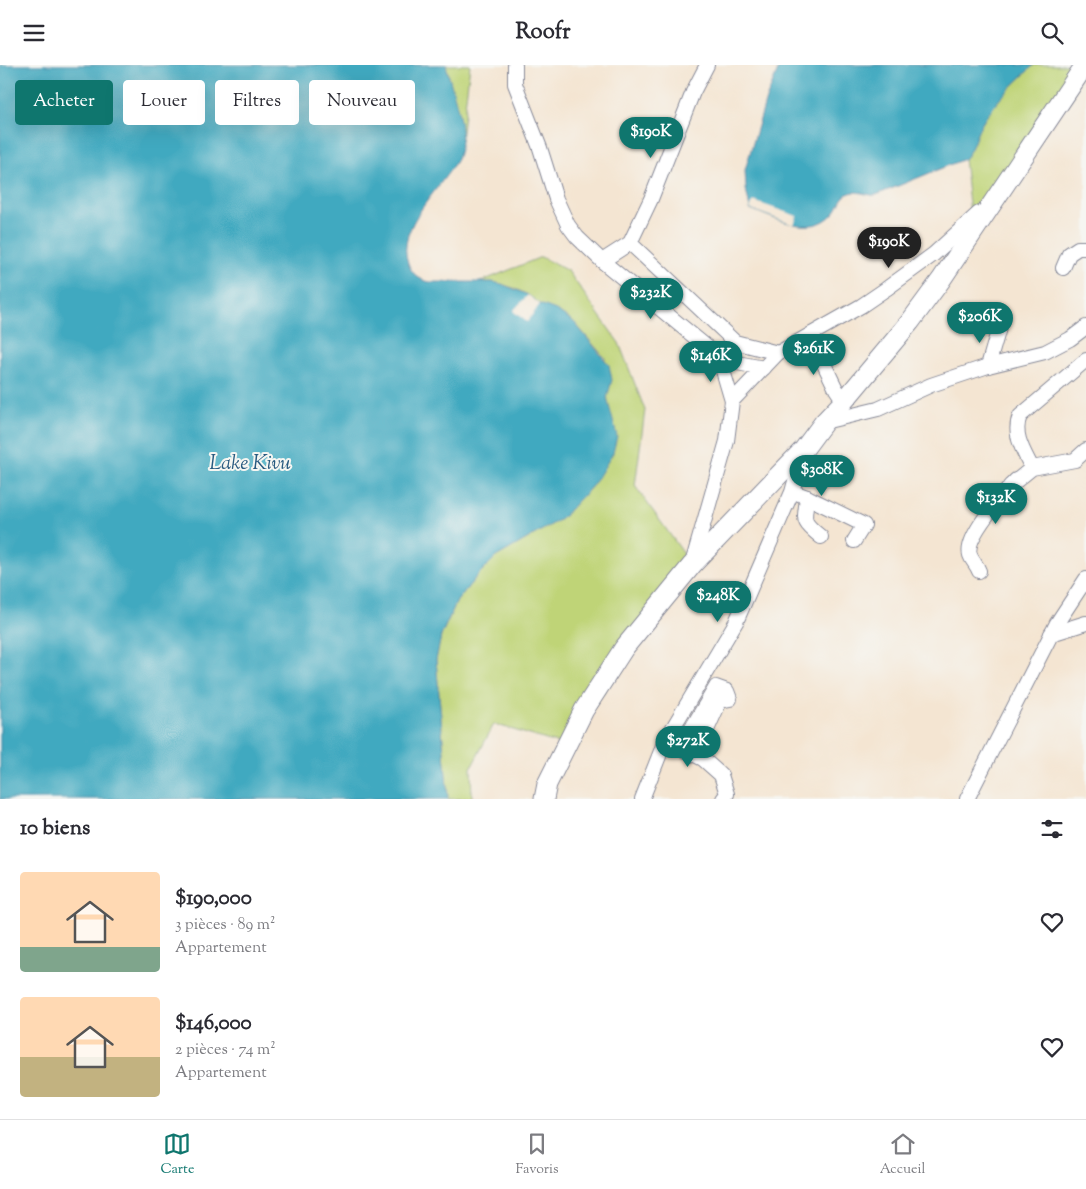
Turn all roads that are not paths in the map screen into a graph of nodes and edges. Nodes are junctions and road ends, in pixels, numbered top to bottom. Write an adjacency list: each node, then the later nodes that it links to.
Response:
1 (515, 65): 7 (street)
2 (707, 65): 5 (street)
3 (1085, 65): 4 (highway)
4 (1002, 187): 11 (street); 20 (highway)
5 (630, 243): 7 (street); 12 (street)
6 (1086, 248): 8 (street)
7 (602, 261): 14 (street)
8 (1063, 268)
9 (1086, 327): 17 (street)
10 (999, 328): 17 (street)
11 (810, 335): 13 (street); 20 (street)
12 (734, 342): 13 (street); 16 (street)
13 (778, 353): 18 (street)
14 (718, 357): 16 (street); 19 (street)
15 (1086, 360): 24 (street)
16 (737, 363): 18 (street); 19 (street)
17 (988, 366): 21 (street)
18 (764, 368): 19 (street)
19 (735, 396): 31 (street)
20 (844, 401): 21 (highway)
21 (824, 422): 22 (highway)
22 (804, 449): 26 (street); 31 (highway)
23 (1086, 450): 24 (street)
24 (1032, 468): 25 (street)
25 (1016, 480): 27 (street); 32 (street)
26 (792, 492): 28 (street); 37 (street)
27 (995, 496)
28 (807, 497): 29 (street); 30 (street)
29 (821, 537)
30 (854, 541)
31 (692, 565): 39 (highway)
32 (979, 571)
33 (1086, 579): 35 (street)
34 (1086, 623): 35 (street)
35 (1051, 634): 42 (street)
36 (706, 732): 38 (street)
37 (665, 741): 38 (street); 40 (street)
38 (680, 748): 41 (street)
39 (544, 799)
40 (642, 799)
41 (723, 799)
42 (967, 799)

